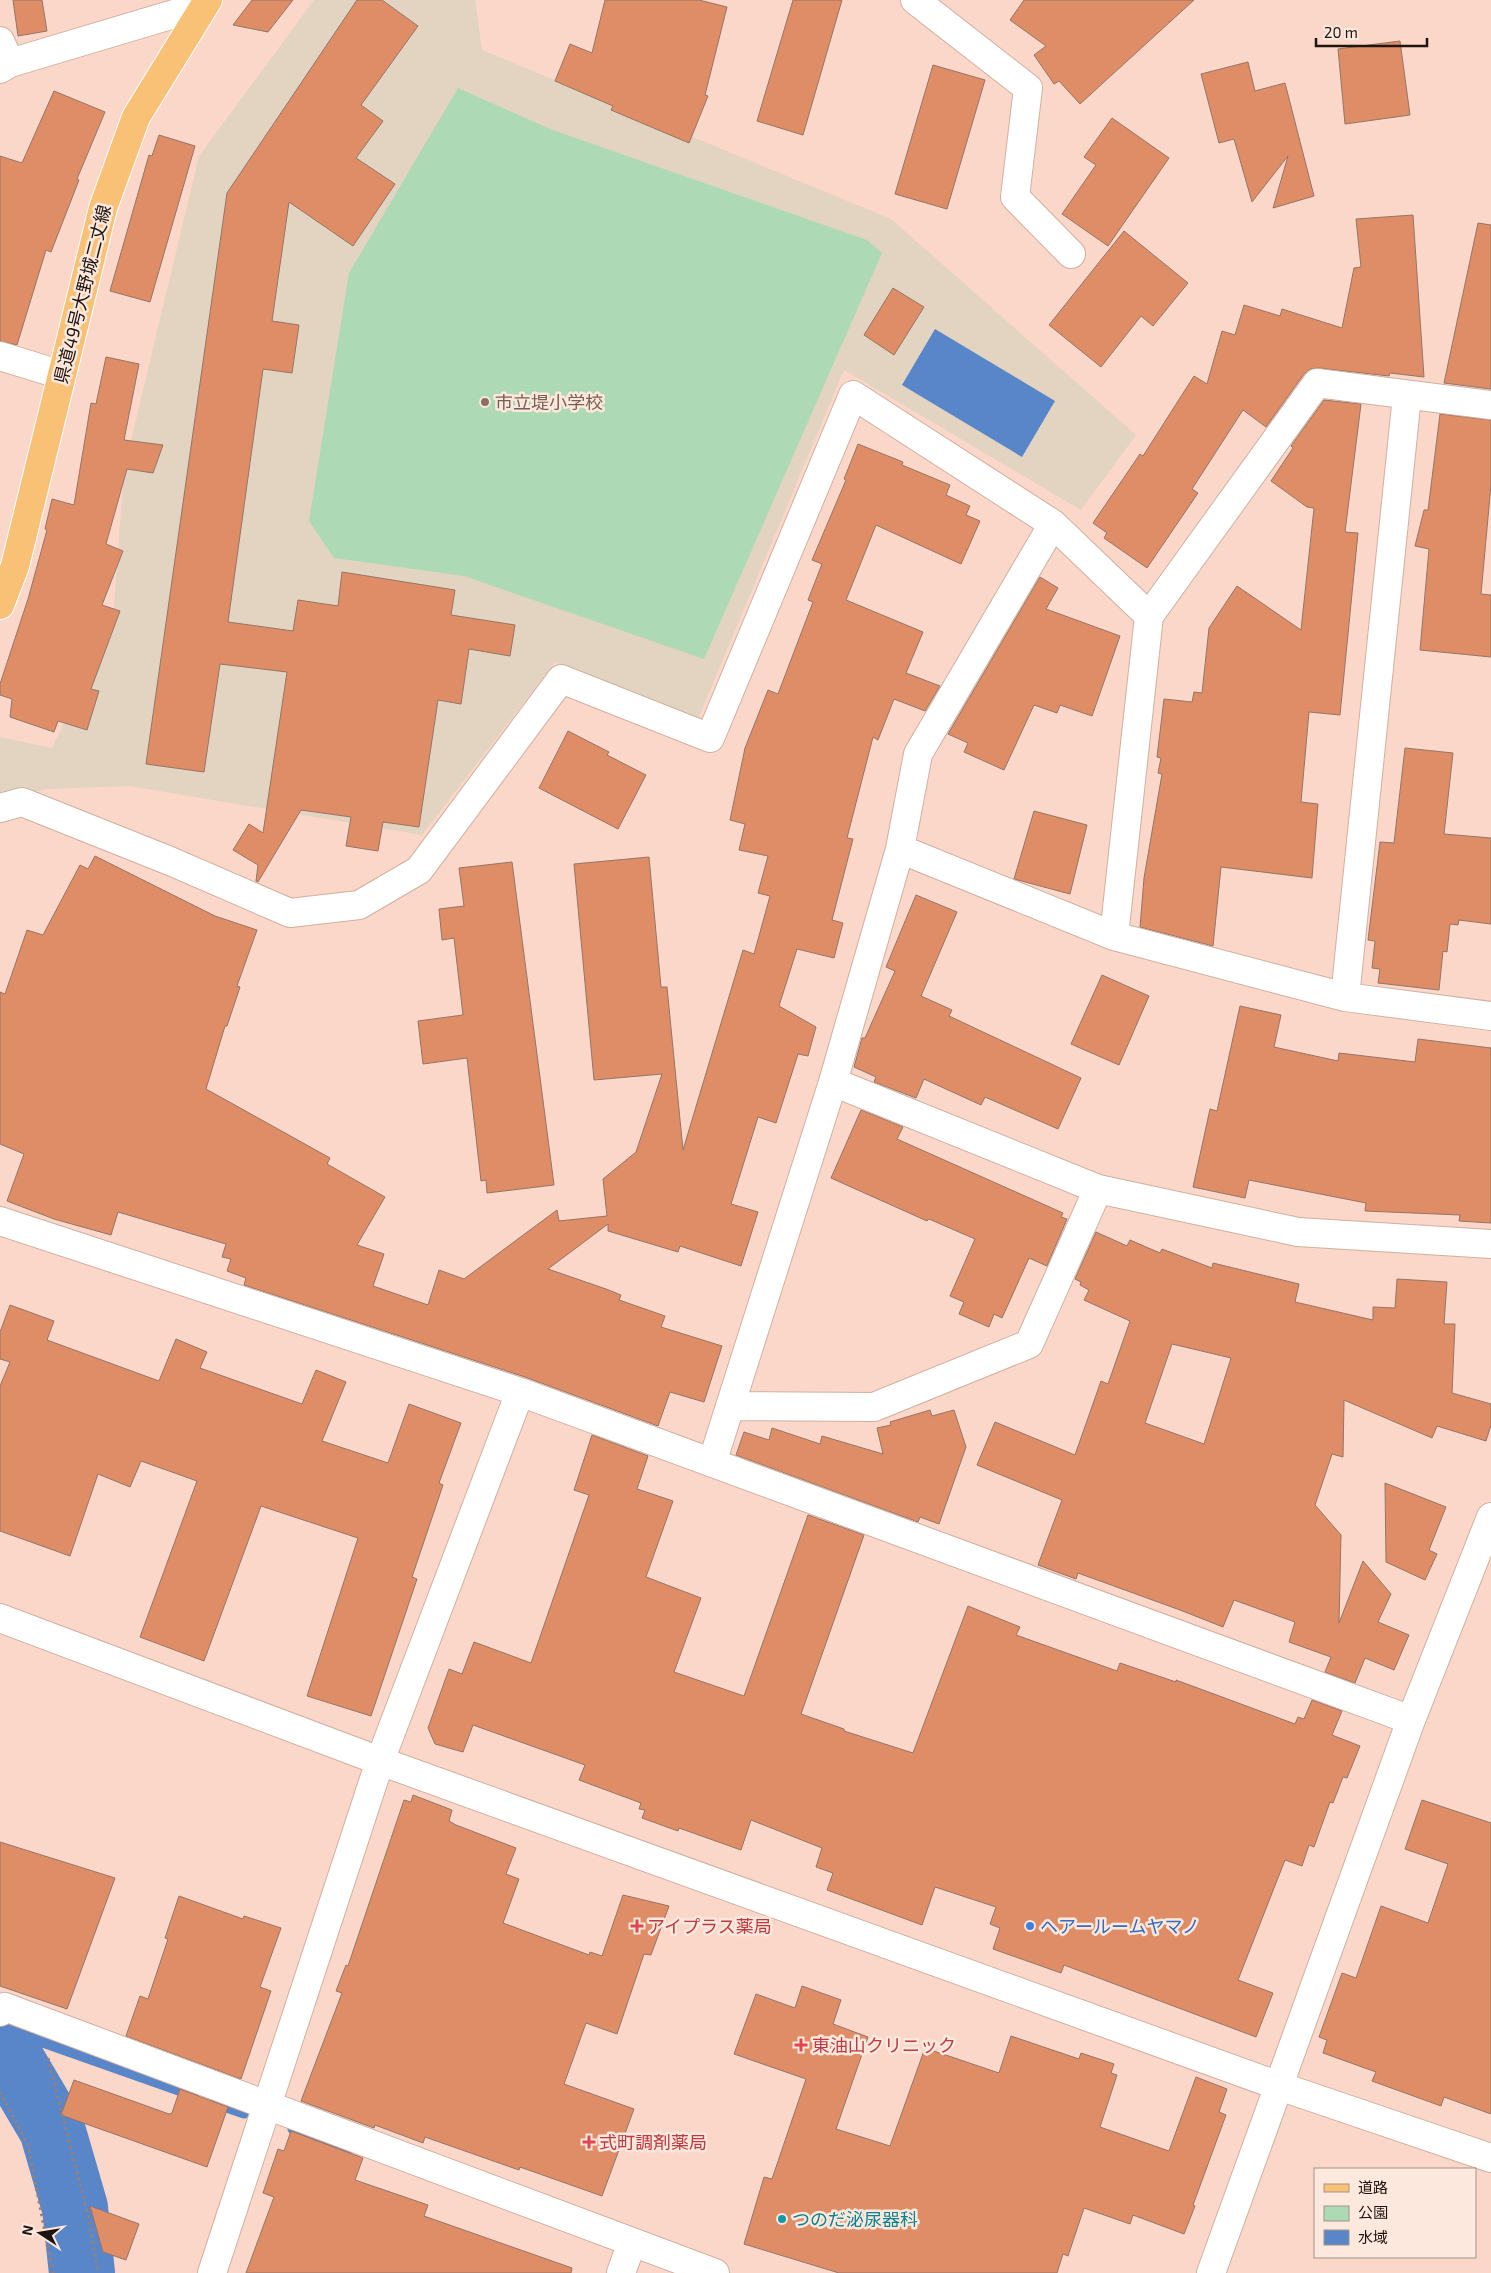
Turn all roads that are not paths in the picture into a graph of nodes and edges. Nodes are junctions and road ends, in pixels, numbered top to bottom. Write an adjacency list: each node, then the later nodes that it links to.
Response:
1 (915, 0): 4 (street)
2 (206, 3): 3 (street); 6 (main road, 県道49号大野城二丈線)
3 (3, 58)
4 (1071, 254)
5 (0, 356): 6 (street)
6 (62, 375): 10 (main road, 県道49号大野城二丈線)
7 (1407, 396): 8 (street); 12 (street); 16 (street)
8 (1491, 405)
9 (1053, 524): 12 (street); 13 (street); 14 (street)
10 (7, 564): 11 (main road, 県道49号大野城二丈線)
11 (0, 605)
12 (1149, 616): 15 (street)
13 (0, 808)
14 (900, 849): 15 (street); 18 (street)
15 (1114, 936): 16 (street)
16 (1345, 997): 17 (street)
17 (1491, 1016)
18 (833, 1082): 19 (street); 23 (street)
19 (1098, 1189): 21 (street); 23 (street)
20 (0, 1221): 22 (street)
21 (1491, 1244)
22 (520, 1392): 24 (street); 28 (street)
23 (730, 1406): 24 (street)
24 (712, 1463): 27 (street)
25 (1491, 1517): 27 (street)
26 (0, 1618): 28 (street)
27 (1410, 1720): 30 (street)
28 (380, 1761): 30 (street); 31 (street)
29 (2, 2009): 31 (street)
30 (1279, 2086): 32 (street); 37 (street)
31 (268, 2107): 33 (street); 34 (street)
32 (1491, 2158)
33 (632, 2242): 35 (street); 36 (street)
34 (212, 2273)
35 (621, 2273)
36 (715, 2273)
37 (1211, 2273)

